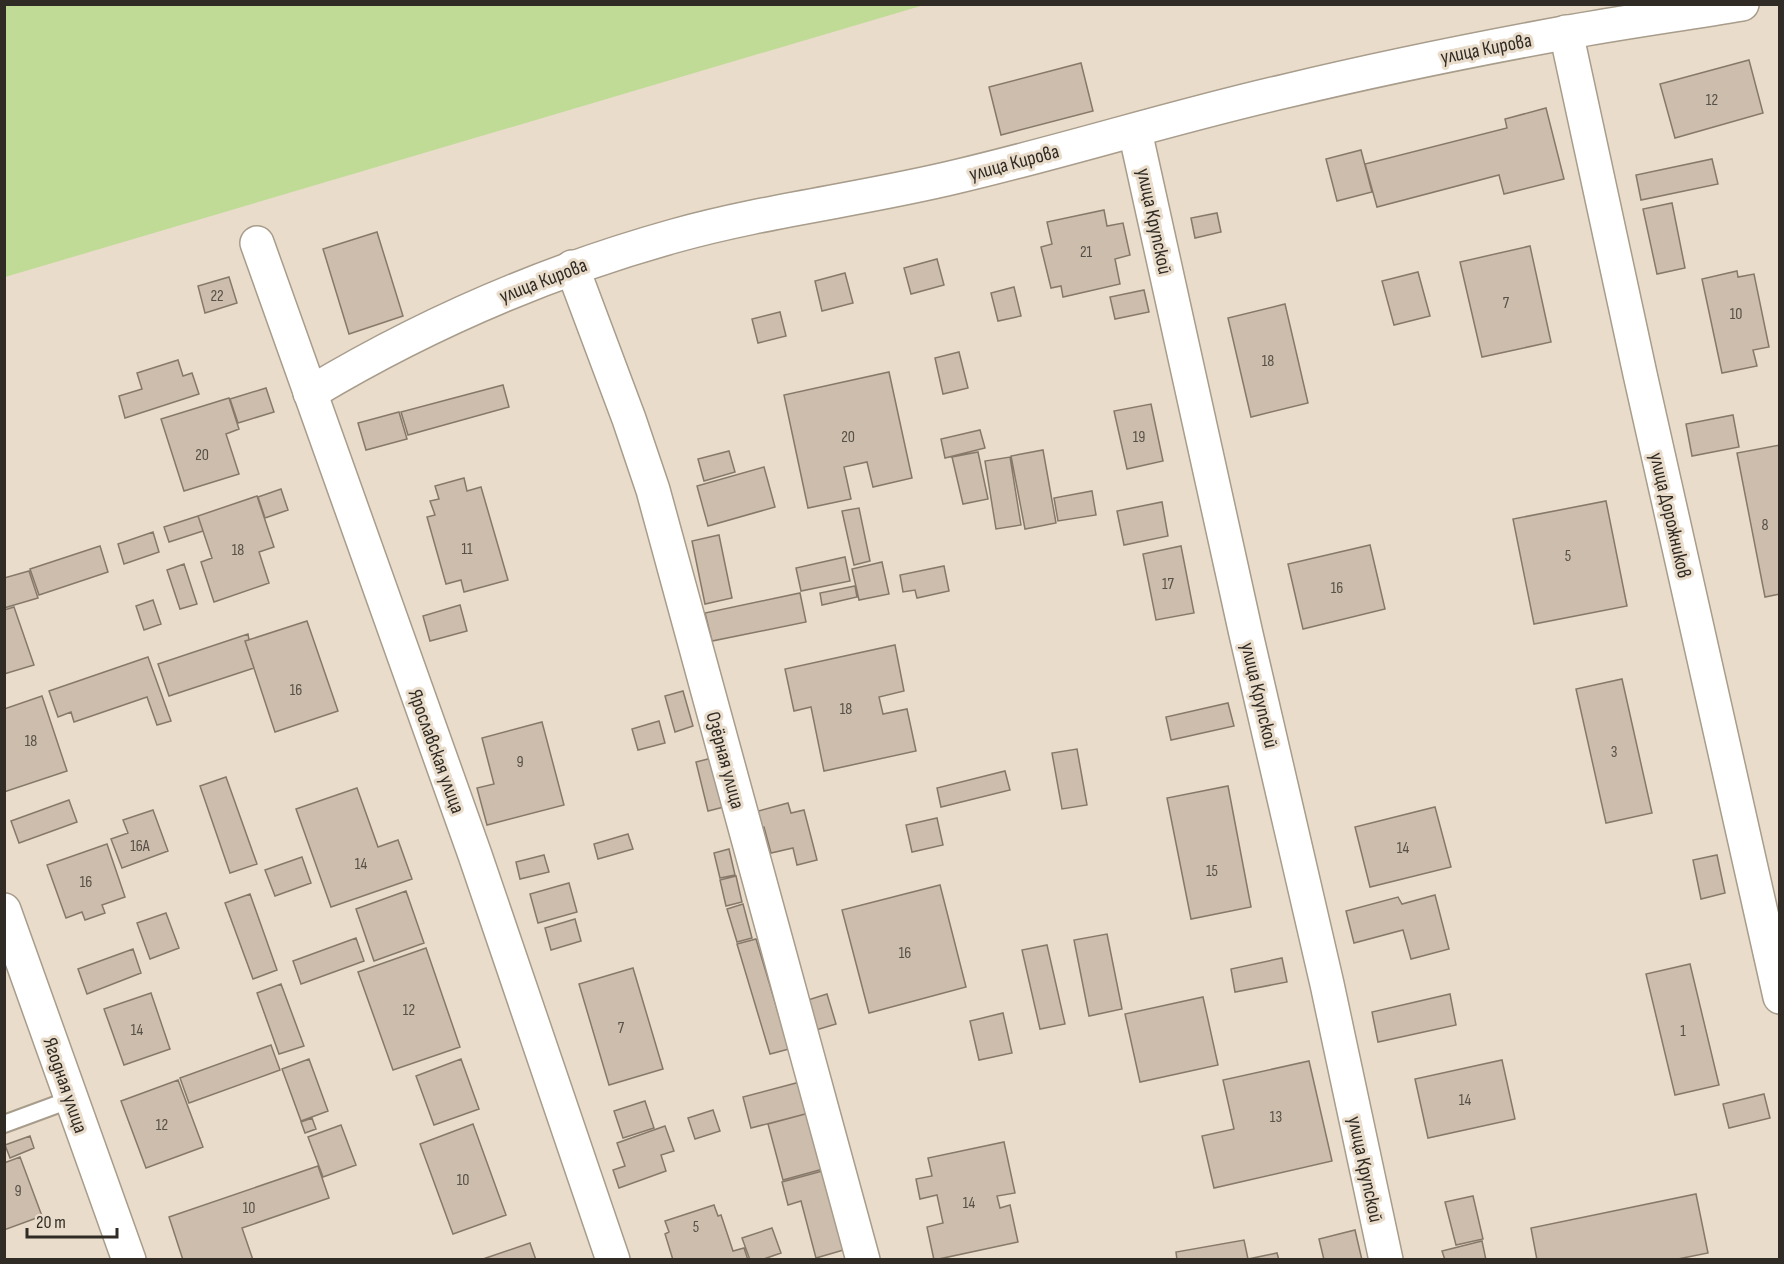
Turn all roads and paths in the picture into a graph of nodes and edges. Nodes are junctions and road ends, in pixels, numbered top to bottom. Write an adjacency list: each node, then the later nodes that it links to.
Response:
1 (1742, 4): 2 (street, улица Кирова)
2 (1566, 32): 3 (street, улица Кирова); 9 (street, улица Дорожников)
3 (1135, 131): 5 (street, улица Кирова); 15 (street, улица Крупской)
4 (257, 243): 6 (street, Ярославская улица)
5 (572, 267): 6 (street, улица Кирова); 14 (street, Озёрная улица)
6 (310, 393): 13 (street, Ярославская улица)
7 (4, 910): 8 (street, Ягодная улица)
8 (12, 953): 10 (street, Ягодная улица)
9 (1779, 997)
10 (72, 1099): 11 (lane); 12 (street, Ягодная улица)
11 (4, 1124)
12 (129, 1260)
13 (613, 1260)
14 (863, 1260)
15 (1386, 1260)

